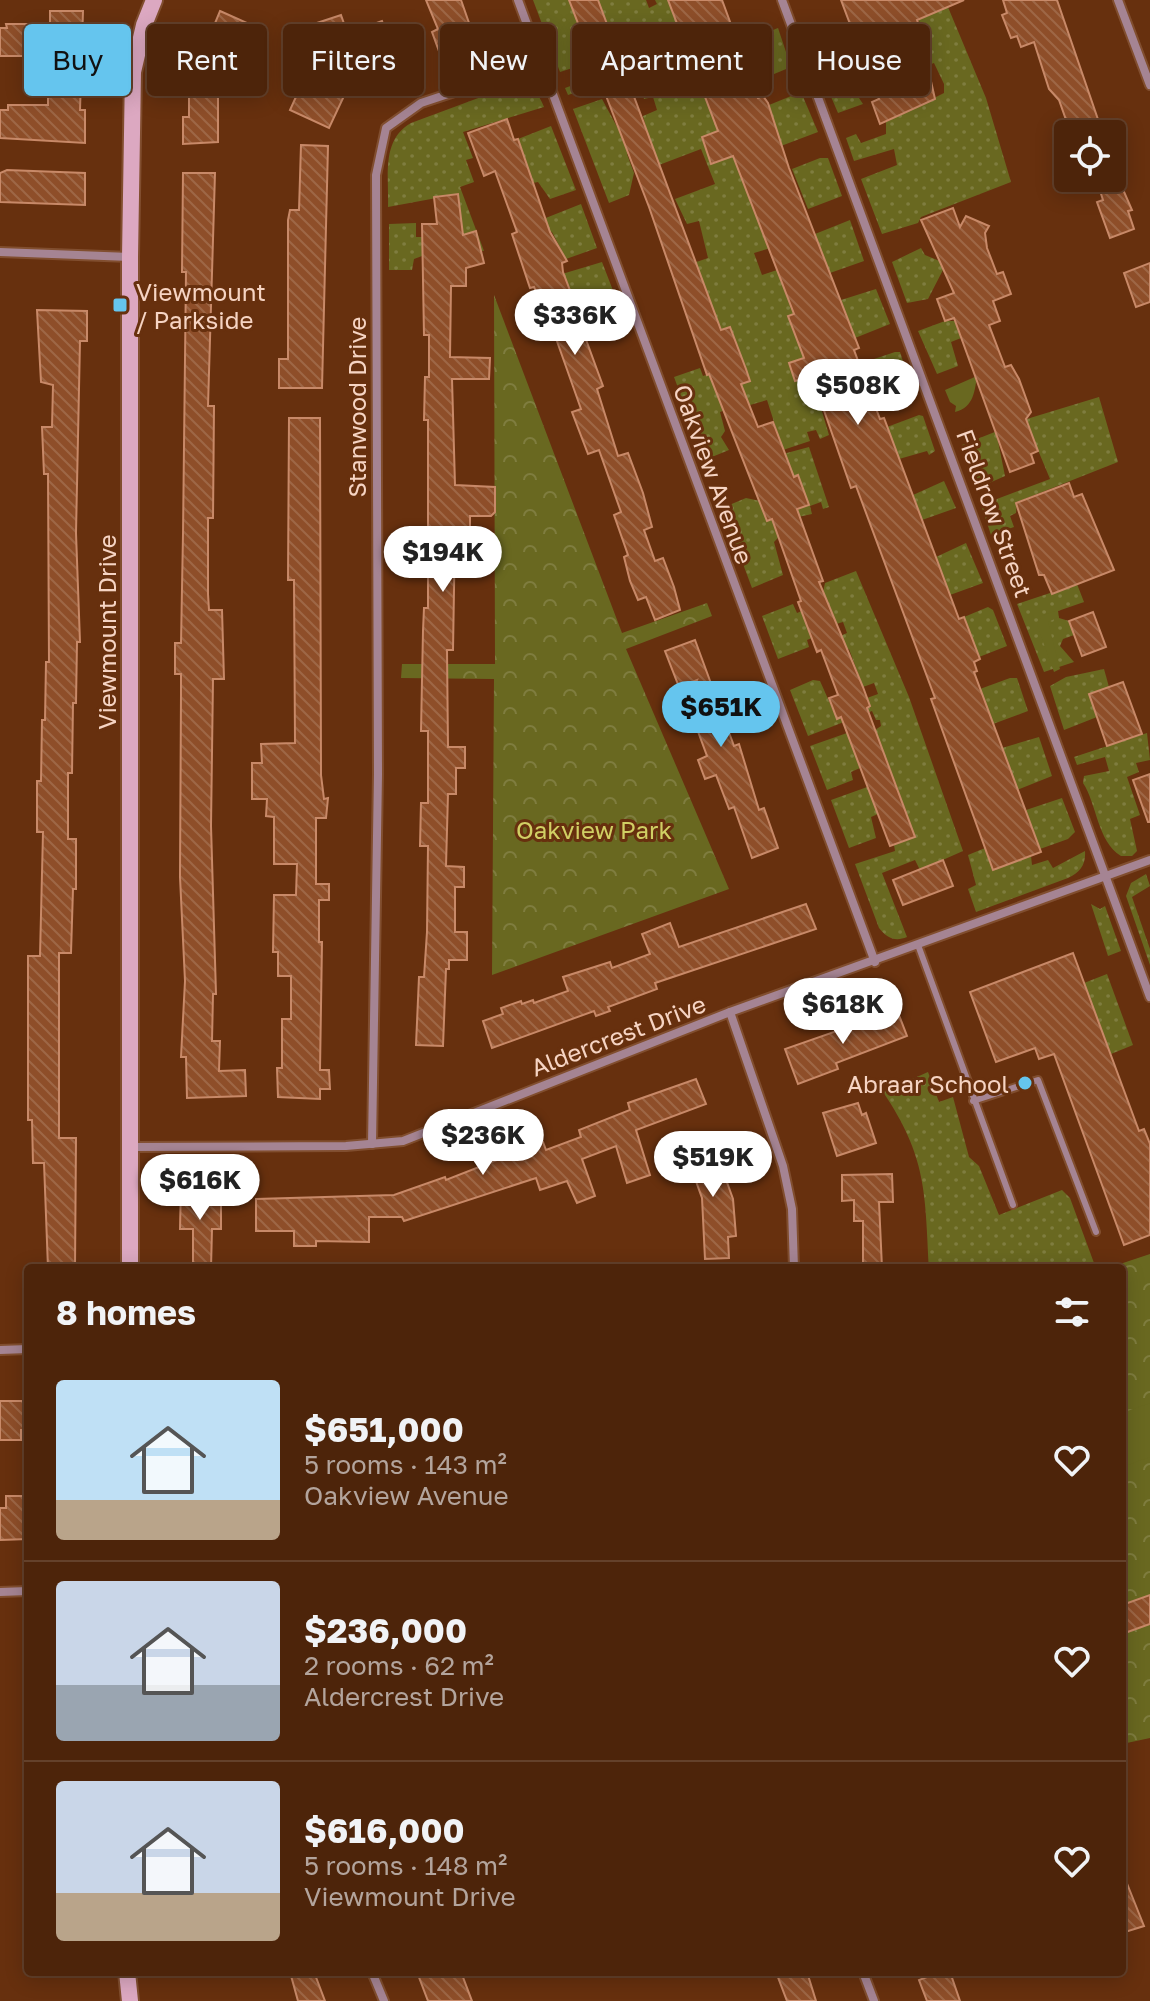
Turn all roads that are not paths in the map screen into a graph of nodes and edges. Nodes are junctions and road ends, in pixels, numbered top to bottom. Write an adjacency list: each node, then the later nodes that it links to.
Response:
1 (154, 0): 10 (street, Viewmount Drive)
2 (518, 0): 5 (street, Oakview Avenue)
3 (782, 0): 12 (street, Fieldrow Street)
4 (1118, 0): 6 (street)
5 (527, 24)
6 (1150, 85)
7 (442, 96): 18 (street, Stanwood Drive)
8 (554, 96): 14 (street, Oakview Avenue)
9 (0, 252): 10 (street)
10 (130, 257): 19 (street, Viewmount Drive)
11 (1150, 860): 12 (street, Aldercrest Drive)
12 (1105, 876): 13 (street, Aldercrest Drive); 15 (street, Fieldrow Street)
13 (918, 945): 14 (street, Aldercrest Drive); 17 (lane)
14 (875, 962): 16 (street, Aldercrest Drive)
15 (1150, 997)
16 (730, 1012): 18 (street, Aldercrest Drive); 23 (street)
17 (973, 1101): 20 (lane); 21 (lane)
18 (372, 1144): 19 (street, Aldercrest Drive)
19 (130, 1147): 22 (street, Viewmount Drive)
20 (1013, 1205)
21 (1096, 1232)
22 (130, 1264)
23 (794, 1264)
24 (24, 1349): 25 (street)
25 (0, 1350)
26 (24, 1591): 27 (street)
27 (0, 1592)
28 (127, 1976): 31 (street)
29 (374, 1976): 32 (street)
30 (865, 1976): 33 (street)
31 (130, 2001)
32 (384, 2001)
33 (874, 2001)

